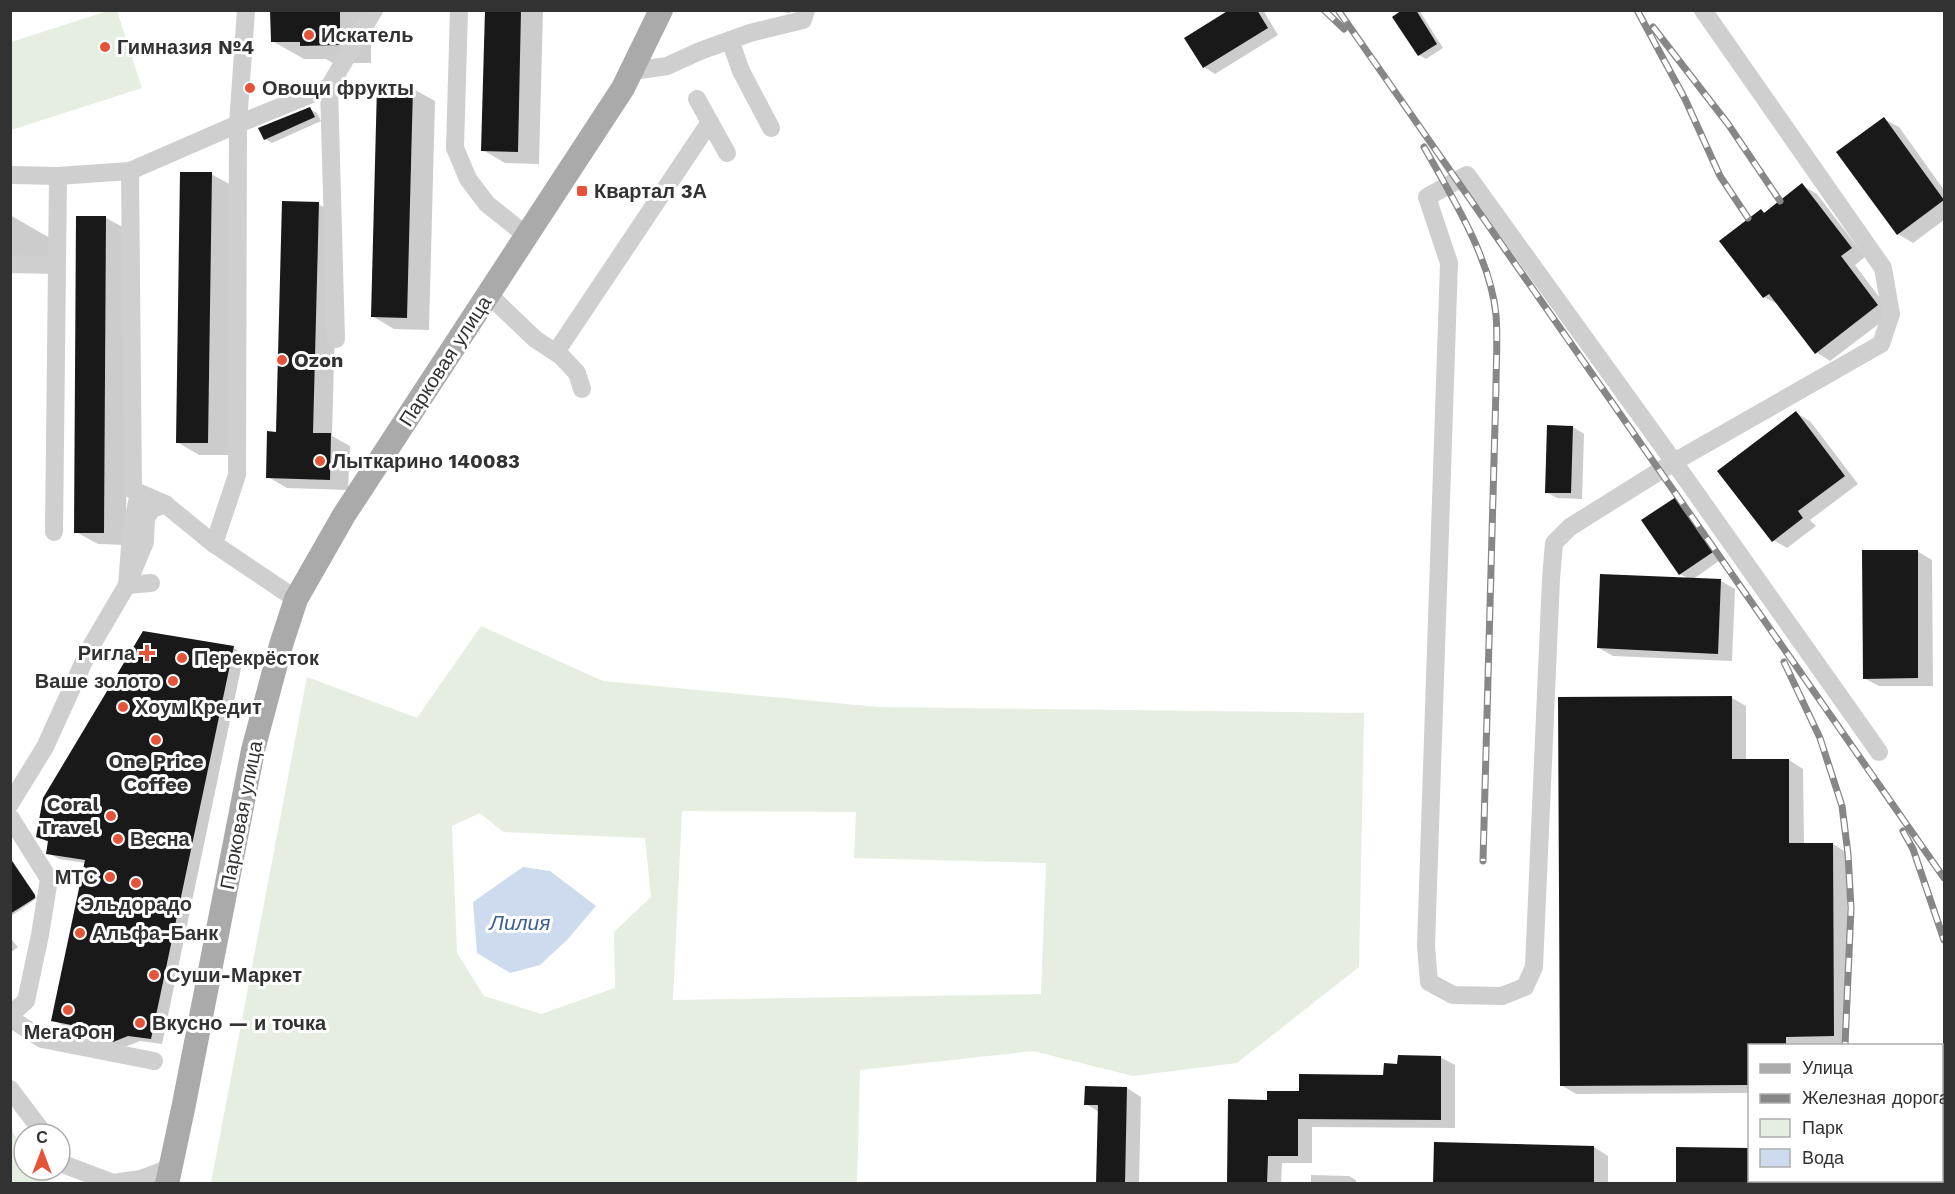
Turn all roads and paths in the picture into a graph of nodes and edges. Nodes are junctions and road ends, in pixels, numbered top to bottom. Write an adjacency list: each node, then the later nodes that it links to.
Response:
1 (246, 10): 12 (street)
2 (375, 10): 9 (street)
3 (459, 10): 18 (street)
4 (662, 10): 8 (main road, Парковая улица)
5 (806, 10): 7 (street)
6 (1703, 10): 25 (street)
7 (730, 40): 8 (street); 13 (street)
8 (633, 71): 18 (main road, Парковая улица)
9 (329, 87): 12 (street); 22 (street)
10 (697, 99): 11 (street)
11 (710, 122): 14 (street); 23 (street)
12 (238, 124): 15 (street); 29 (street)
13 (771, 128)
14 (727, 153)
15 (130, 171): 17 (street); 26 (street)
16 (10, 175): 17 (street)
17 (58, 176): 20 (street)
18 (526, 235): 21 (main road, Парковая улица)
19 (10, 264): 20 (street)
20 (57, 265): 28 (street)
21 (488, 294): 23 (street); 32 (main road, Парковая улица)
22 (336, 339)
23 (556, 352): 24 (street)
24 (582, 389)
25 (1674, 462): 25 (street); 33 (street)
26 (142, 495): 27 (street); 31 (street)
27 (165, 504): 29 (street); 31 (street)
28 (54, 532)
29 (214, 544): 32 (street)
30 (151, 583): 31 (street)
31 (127, 585): 34 (street)
32 (296, 599): 42 (main road, Парковая улица)
33 (1879, 752)
34 (10, 804)
35 (10, 817): 36 (street)
36 (10, 1017): 37 (street)
37 (154, 1061)
38 (10, 1089): 39 (street)
39 (35, 1122)
40 (72, 1164): 42 (street)
41 (72, 1171): 43 (street)
42 (168, 1176)
43 (82, 1184)

